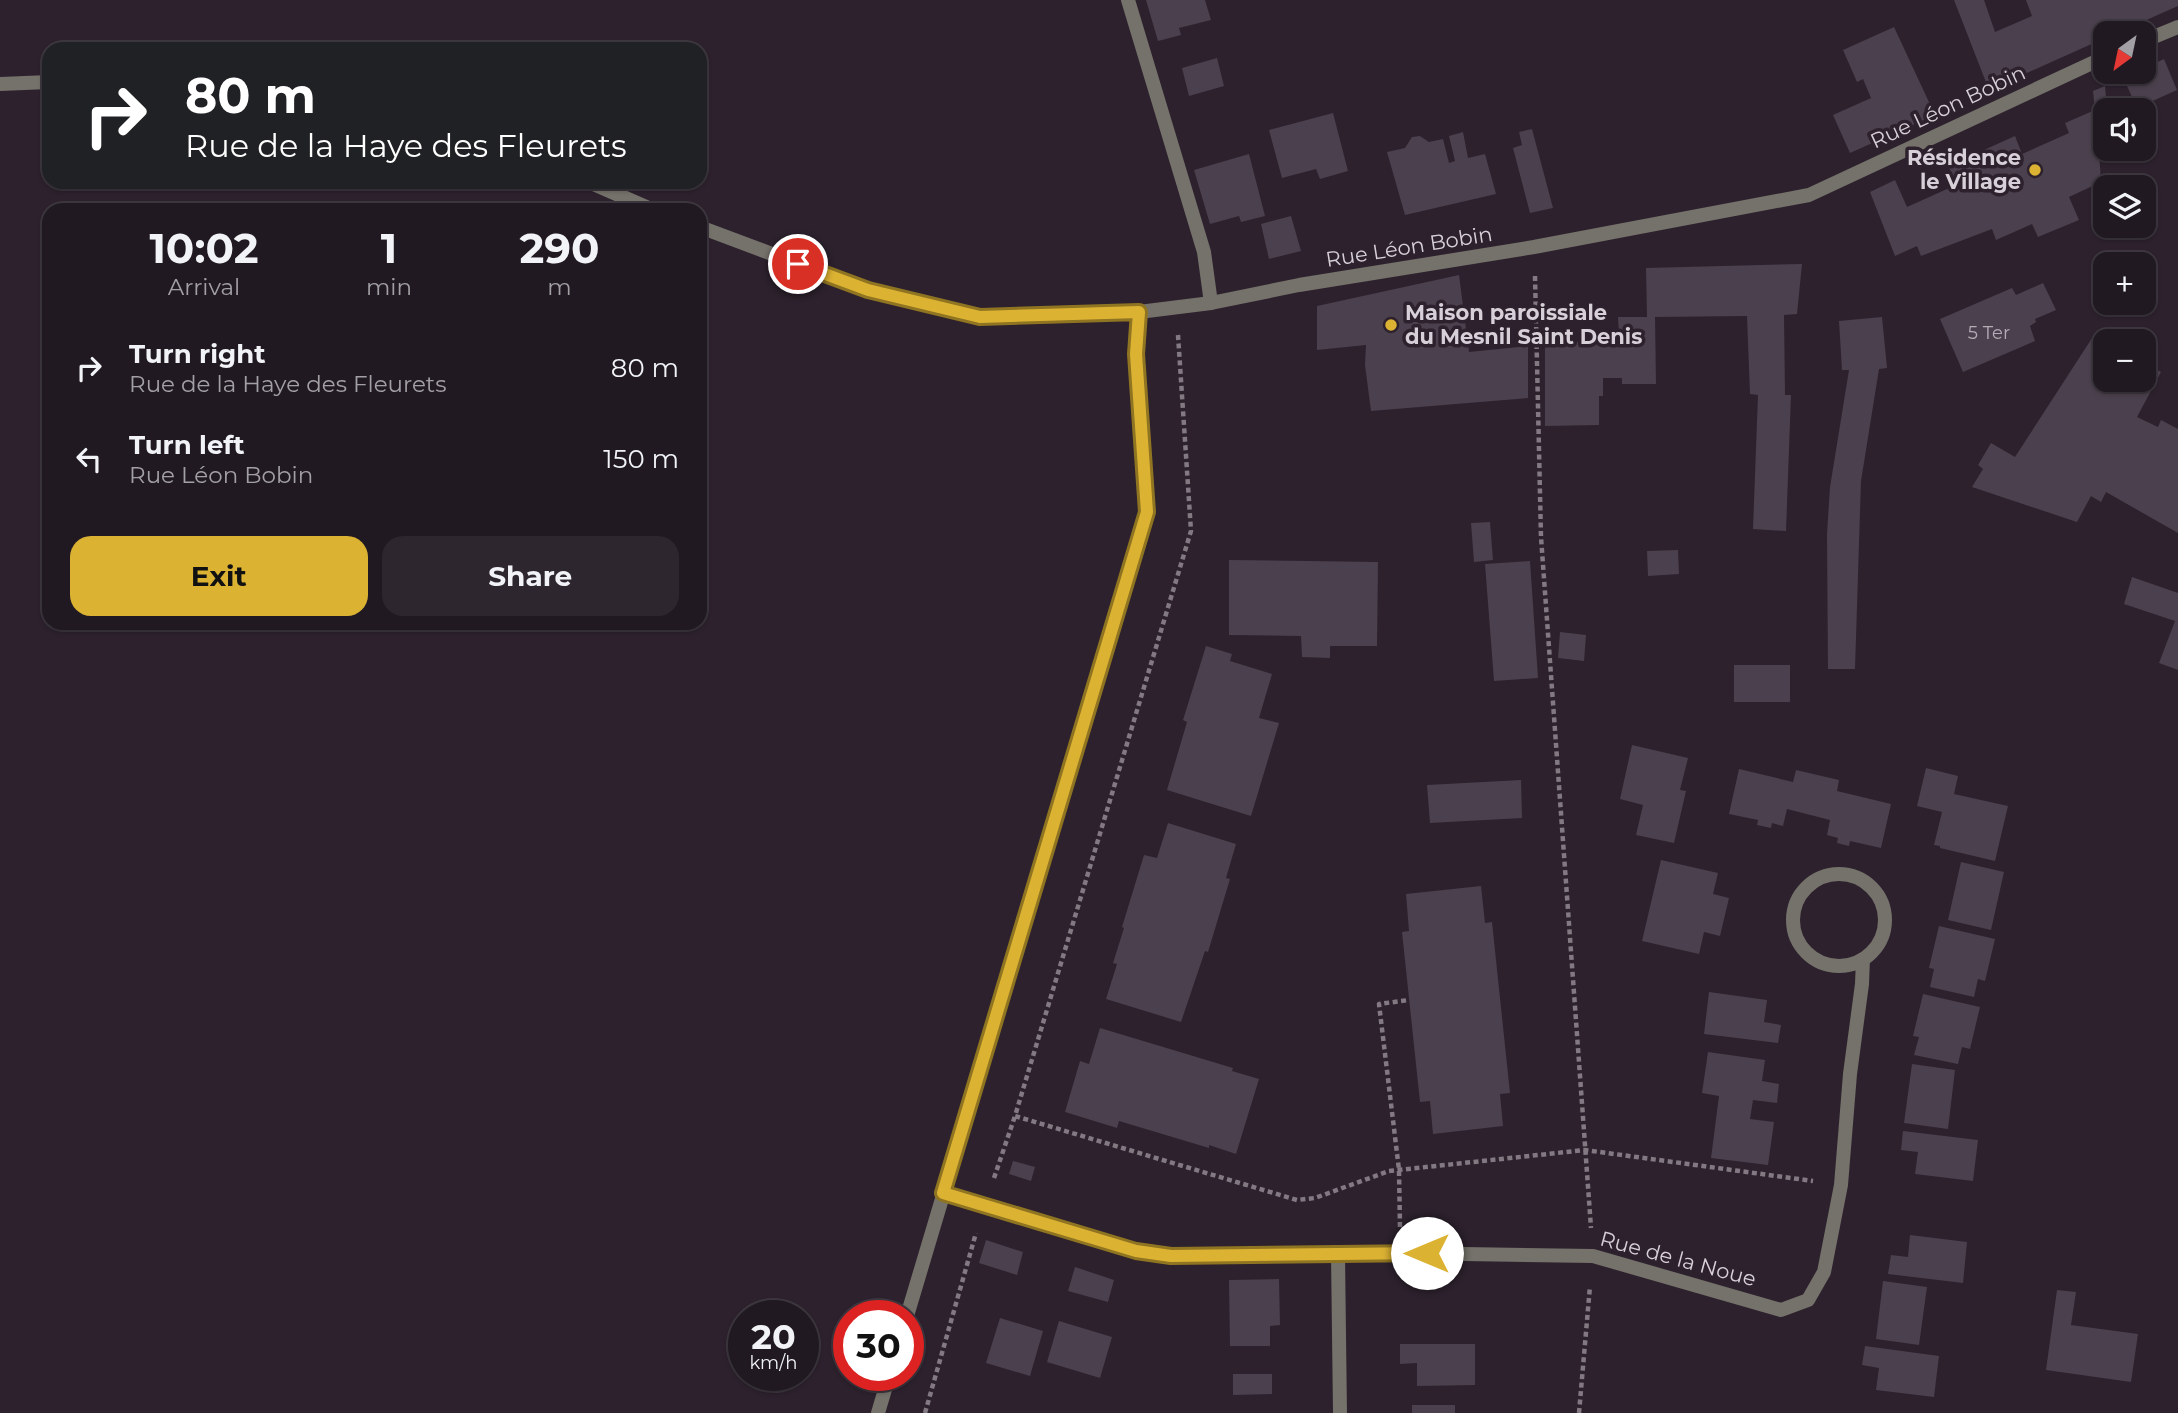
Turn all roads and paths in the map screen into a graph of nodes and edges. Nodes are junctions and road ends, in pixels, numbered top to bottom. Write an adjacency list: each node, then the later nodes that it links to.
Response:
1 (1128, 0): 11 (street)
2 (2178, 27): 3 (street)
3 (2156, 36)
4 (2093, 63): 10 (street, Rue Léon Bobin)
5 (42, 82): 6 (street)
6 (0, 84)
7 (605, 189): 8 (street)
8 (637, 203)
9 (707, 230): 13 (street, Rue Léon Bobin)
10 (1534, 247): 11 (street, Rue Léon Bobin); 17 (path)
11 (1211, 303): 12 (street, Rue Léon Bobin)
12 (1177, 307): 13 (street, Rue Léon Bobin); 16 (path)
13 (1139, 312): 20 (street)
14 (1863, 959): 14 (street); 19 (street, Rue de la Noue)
15 (1409, 1000): 18 (path)
16 (1015, 1116): 18 (path); 21 (path)
17 (1585, 1150): 18 (path); 19 (path); 24 (path)
18 (1399, 1170): 22 (path)
19 (1842, 1185): 24 (street, Rue de la Noue)
20 (943, 1193): 21 (street, Rue de la Noue); 25 (street)
21 (984, 1206): 23 (street, Rue de la Noue); 28 (path)
22 (1400, 1252): 23 (street, Rue de la Noue); 24 (street, Rue de la Noue)
23 (1338, 1255): 29 (street)
24 (1593, 1256): 30 (path)
25 (911, 1300)
26 (885, 1391): 27 (street)
27 (878, 1413)
28 (925, 1413)
29 (1340, 1413)
30 (1579, 1413)

